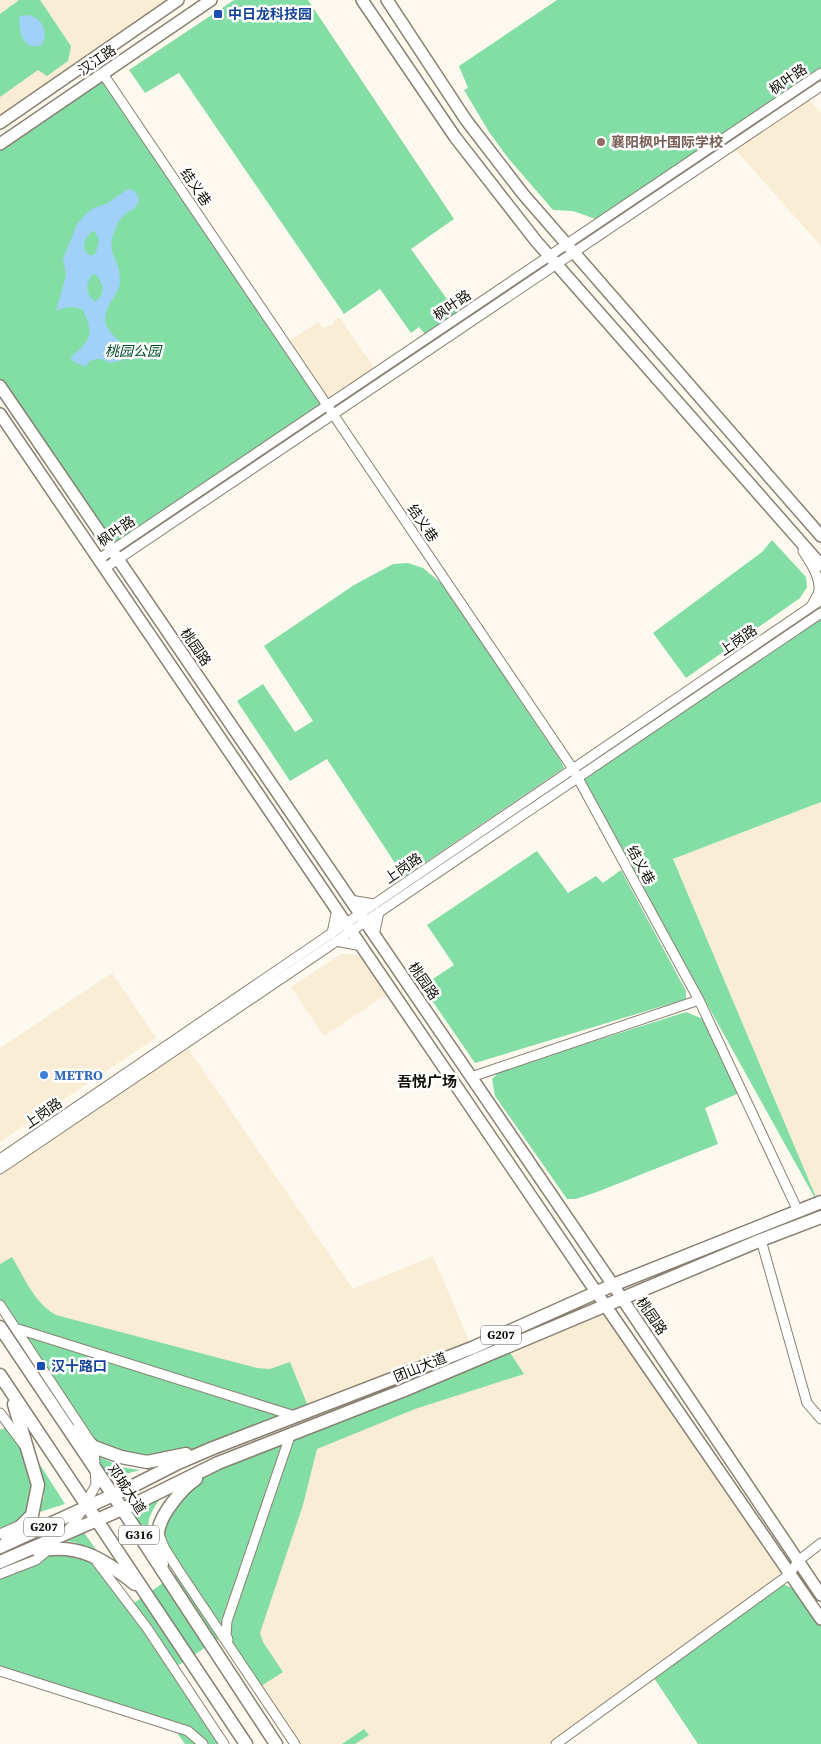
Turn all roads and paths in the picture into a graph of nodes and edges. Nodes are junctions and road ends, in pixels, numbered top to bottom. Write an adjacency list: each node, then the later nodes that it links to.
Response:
1 (178, 0): 8 (main road, 汉江路)
2 (211, 0): 6 (main road, 汉江路)
3 (362, 0): 11 (main road)
4 (387, 0): 10 (main road)
5 (821, 73): 10 (street, 枫叶路)
6 (103, 74): 9 (main road, 汉江路); 13 (street, 结义巷)
7 (821, 86): 10 (street, 枫叶路)
8 (0, 123)
9 (0, 144)
10 (571, 248): 11 (street, 枫叶路); 16 (main road)
11 (553, 261): 13 (street, 枫叶路); 15 (street, 枫叶路); 17 (main road)
12 (0, 386): 20 (main road, 桃园路)
13 (327, 406): 15 (street, 结义巷); 20 (street, 枫叶路)
14 (0, 414): 21 (main road)
15 (333, 415): 20 (street, 枫叶路); 26 (street, 结义巷)
16 (799, 510): 18 (street); 19 (main road)
17 (781, 520): 22 (main road); 24 (street)
18 (821, 530)
19 (821, 536)
20 (115, 555): 21 (street, 枫叶路); 28 (main road, 桃园路)
21 (102, 564): 30 (main road)
22 (821, 565)
23 (821, 600): 24 (street, 上岗路)
24 (811, 607): 26 (street, 上岗路)
25 (821, 613): 27 (street, 上岗路)
26 (573, 769): 27 (street, 结义巷); 29 (street, 上岗路)
27 (578, 778): 29 (street, 上岗路); 36 (street, 结义巷)
28 (350, 900): 29 (street); 31 (main road, 桃园路)
29 (377, 908): 31 (street, 上岗路); 33 (street)
30 (337, 909): 32 (main road); 34 (street)
31 (362, 918): 32 (street, 上岗路); 33 (main road, 桃园路)
32 (349, 927): 34 (street, 上岗路); 35 (main road)
33 (374, 936): 37 (main road, 桃园路)
34 (334, 937): 35 (street); 38 (street, 上岗路); 39 (street, 上岗路)
35 (362, 946): 45 (main road)
36 (699, 1000): 37 (street); 41 (street, 结义巷)
37 (471, 1077): 44 (main road, 桃园路)
38 (0, 1159)
39 (0, 1169)
40 (821, 1202): 41 (highway, 团山大道 / G207)
41 (798, 1211): 44 (highway, 团山大道 / G207)
42 (821, 1217): 43 (highway, 团山大道 / G207)
43 (761, 1240): 46 (highway, 团山大道 / G207); 56 (street)
44 (613, 1285): 45 (highway, 团山大道 / G207); 46 (main road, 桃园路)
45 (596, 1292): 48 (main road); 54 (highway, 团山大道 / G207)
46 (622, 1298): 48 (highway, 团山大道 / G207); 74 (main road, 桃园路)
47 (0, 1305): 50 (street)
48 (605, 1305): 57 (highway, 团山大道 / G207); 76 (main road)
49 (0, 1327): 55 (highway, 邓城大道 / G316)
50 (15, 1328): 54 (street); 58 (street)
51 (0, 1375): 52 (highway, G316)
52 (10, 1390): 60 (highway); 63 (highway, G316)
53 (0, 1413): 60 (street)
54 (296, 1416): 59 (highway, 团山大道 / G207)
55 (61, 1417): 58 (highway); 62 (highway, 邓城大道 / G316)
56 (821, 1419)
57 (291, 1433): 61 (highway, 团山大道 / G207); 81 (street)
58 (94, 1447): 59 (highway); 71 (street)
59 (213, 1448): 62 (highway, 团山大道 / G207)
60 (29, 1451): 66 (highway)
61 (223, 1461): 64 (highway, 团山大道 / G207); 67 (highway)
62 (113, 1495): 63 (highway, 团山大道 / G207); 64 (highway, 邓城大道 / G316)
63 (88, 1507): 65 (highway, G316); 70 (highway, G207)
64 (122, 1509): 65 (highway, 团山大道 / G207); 77 (highway, 邓城大道 / G316)
65 (97, 1520): 73 (highway, 团山大道 / G207); 78 (highway, G316)
66 (23, 1524): 68 (street); 70 (highway)
67 (158, 1532): 77 (highway); 81 (street)
68 (0, 1534)
69 (821, 1543): 74 (street)
70 (0, 1547)
71 (51, 1548): 72 (highway); 73 (highway); 75 (street)
72 (92, 1556): 78 (highway); 84 (street)
73 (5, 1560)
74 (798, 1561): 76 (street); 79 (main road, 桃园路)
75 (0, 1574)
76 (790, 1574): 80 (main road); 88 (street)
77 (166, 1576): 86 (highway, 邓城大道 / G316)
78 (143, 1590): 85 (highway, G316)
79 (821, 1595)
80 (821, 1620)
81 (236, 1656): 87 (street)
82 (0, 1671): 83 (street)
83 (203, 1744)
84 (224, 1744)
85 (246, 1744)
86 (276, 1744)
87 (295, 1744)
88 (556, 1744)

